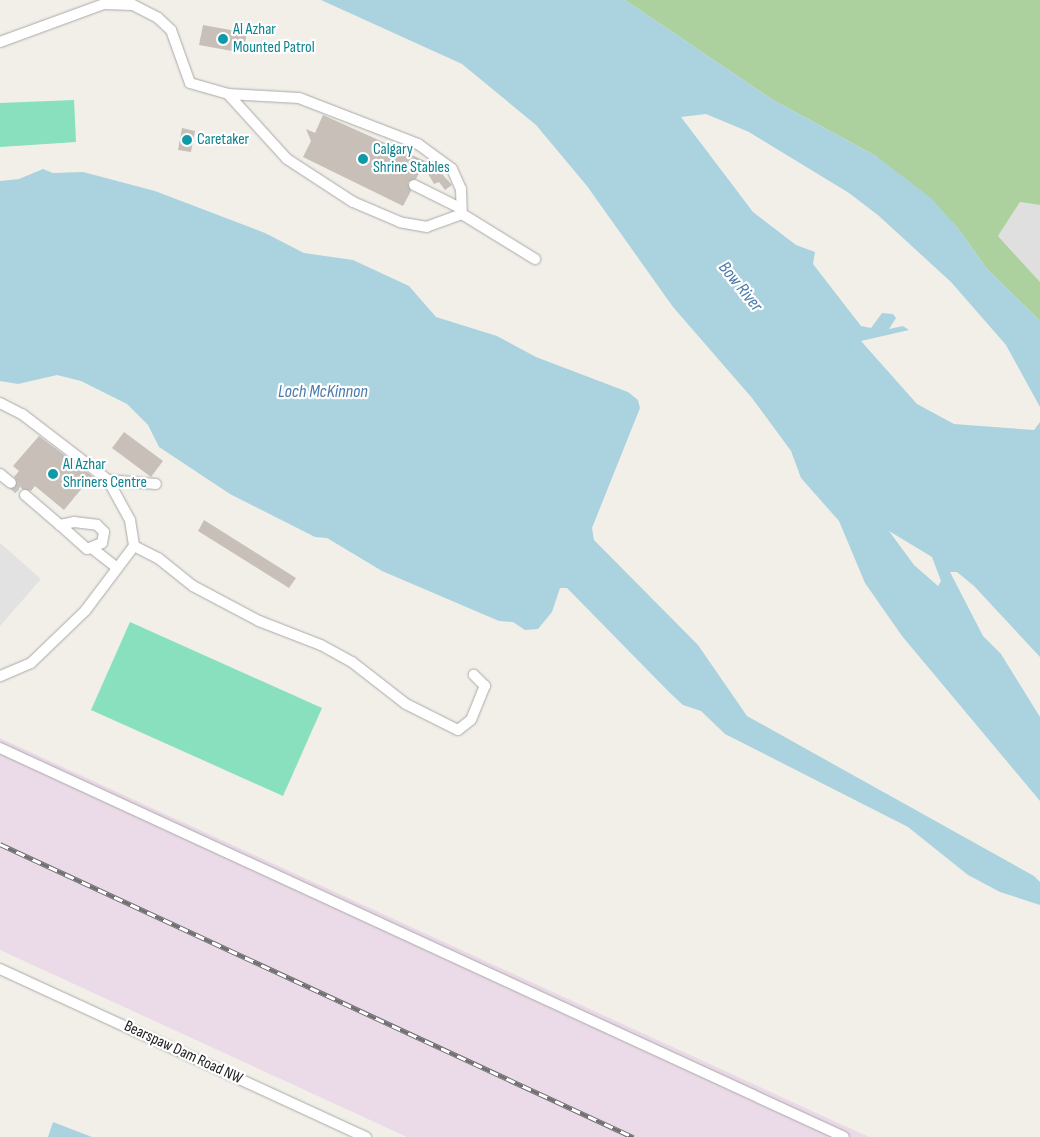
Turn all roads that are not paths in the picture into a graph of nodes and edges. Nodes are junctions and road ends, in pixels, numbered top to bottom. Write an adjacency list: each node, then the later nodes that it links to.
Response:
1 (0, 42): 2 (street)
2 (228, 94): 4 (street); 4 (street)
3 (414, 184): 4 (street)
4 (461, 211): 5 (street)
5 (535, 259)
6 (0, 403): 8 (street)
7 (0, 474): 9 (street)
8 (108, 480): 10 (street); 13 (street)
9 (11, 483)
10 (156, 484)
11 (25, 496): 12 (street)
12 (60, 525): 14 (street); 14 (street)
13 (134, 546): 15 (street); 16 (street)
14 (93, 549): 15 (street)
15 (117, 568): 17 (street)
16 (474, 675)
17 (0, 676)
18 (0, 748): 21 (street)
19 (0, 969): 20 (street, Bearspaw Dam Road NW)
20 (366, 1137)
21 (844, 1137)

